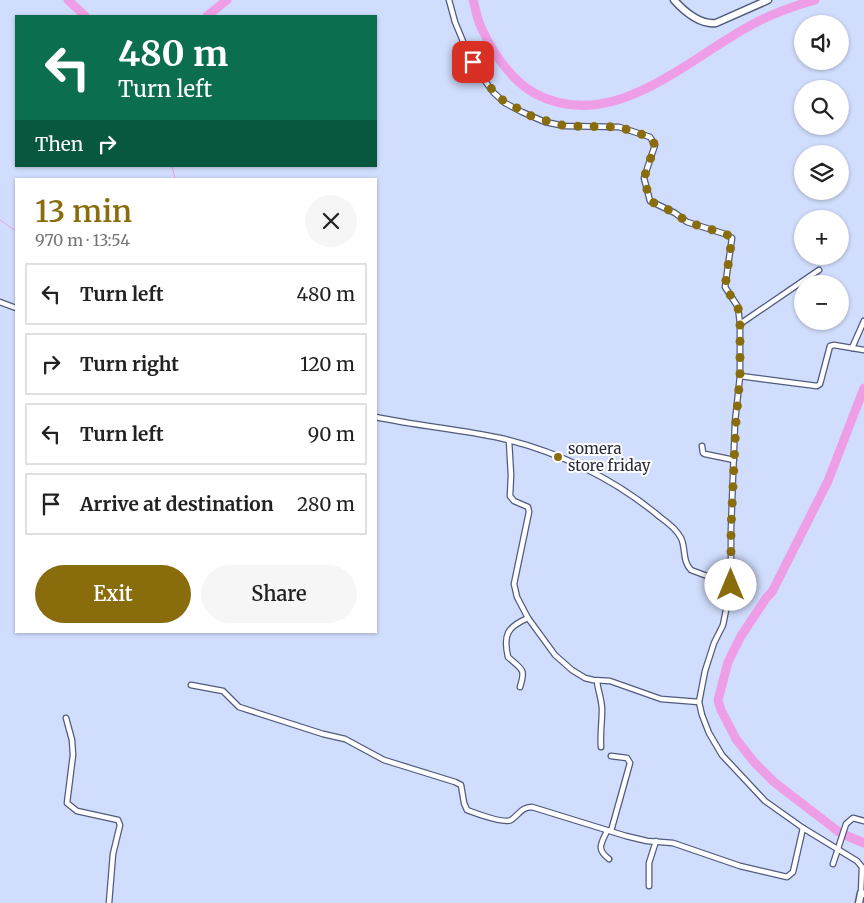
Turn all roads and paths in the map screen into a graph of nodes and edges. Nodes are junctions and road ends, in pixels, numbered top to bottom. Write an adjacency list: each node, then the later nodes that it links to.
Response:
1 (449, 0): 8 (street)
2 (674, 0): 3 (street)
3 (768, 0)
4 (819, 270): 8 (street)
5 (0, 302): 6 (street)
6 (15, 308)
7 (864, 321): 9 (street)
8 (740, 324): 11 (street)
9 (852, 348): 10 (street); 11 (street)
10 (864, 350)
11 (740, 376): 15 (street)
12 (377, 418): 13 (street)
13 (509, 441): 16 (street); 17 (street)
14 (702, 446): 15 (street)
15 (734, 460): 16 (street)
16 (731, 585): 21 (street)
17 (528, 618): 18 (street); 20 (street)
18 (597, 681): 21 (street); 23 (street)
19 (191, 685): 27 (street)
20 (520, 687)
21 (699, 702): 26 (street)
22 (66, 718): 34 (street)
23 (601, 747)
24 (611, 756): 27 (street)
25 (864, 821): 29 (street)
26 (803, 828): 28 (street); 29 (street)
27 (609, 831): 28 (street); 30 (street)
28 (656, 841): 32 (street)
29 (837, 849): 31 (street); 33 (street)
30 (609, 859)
31 (833, 864)
32 (649, 886)
33 (863, 893): 35 (street)
34 (110, 903)
35 (859, 903)

